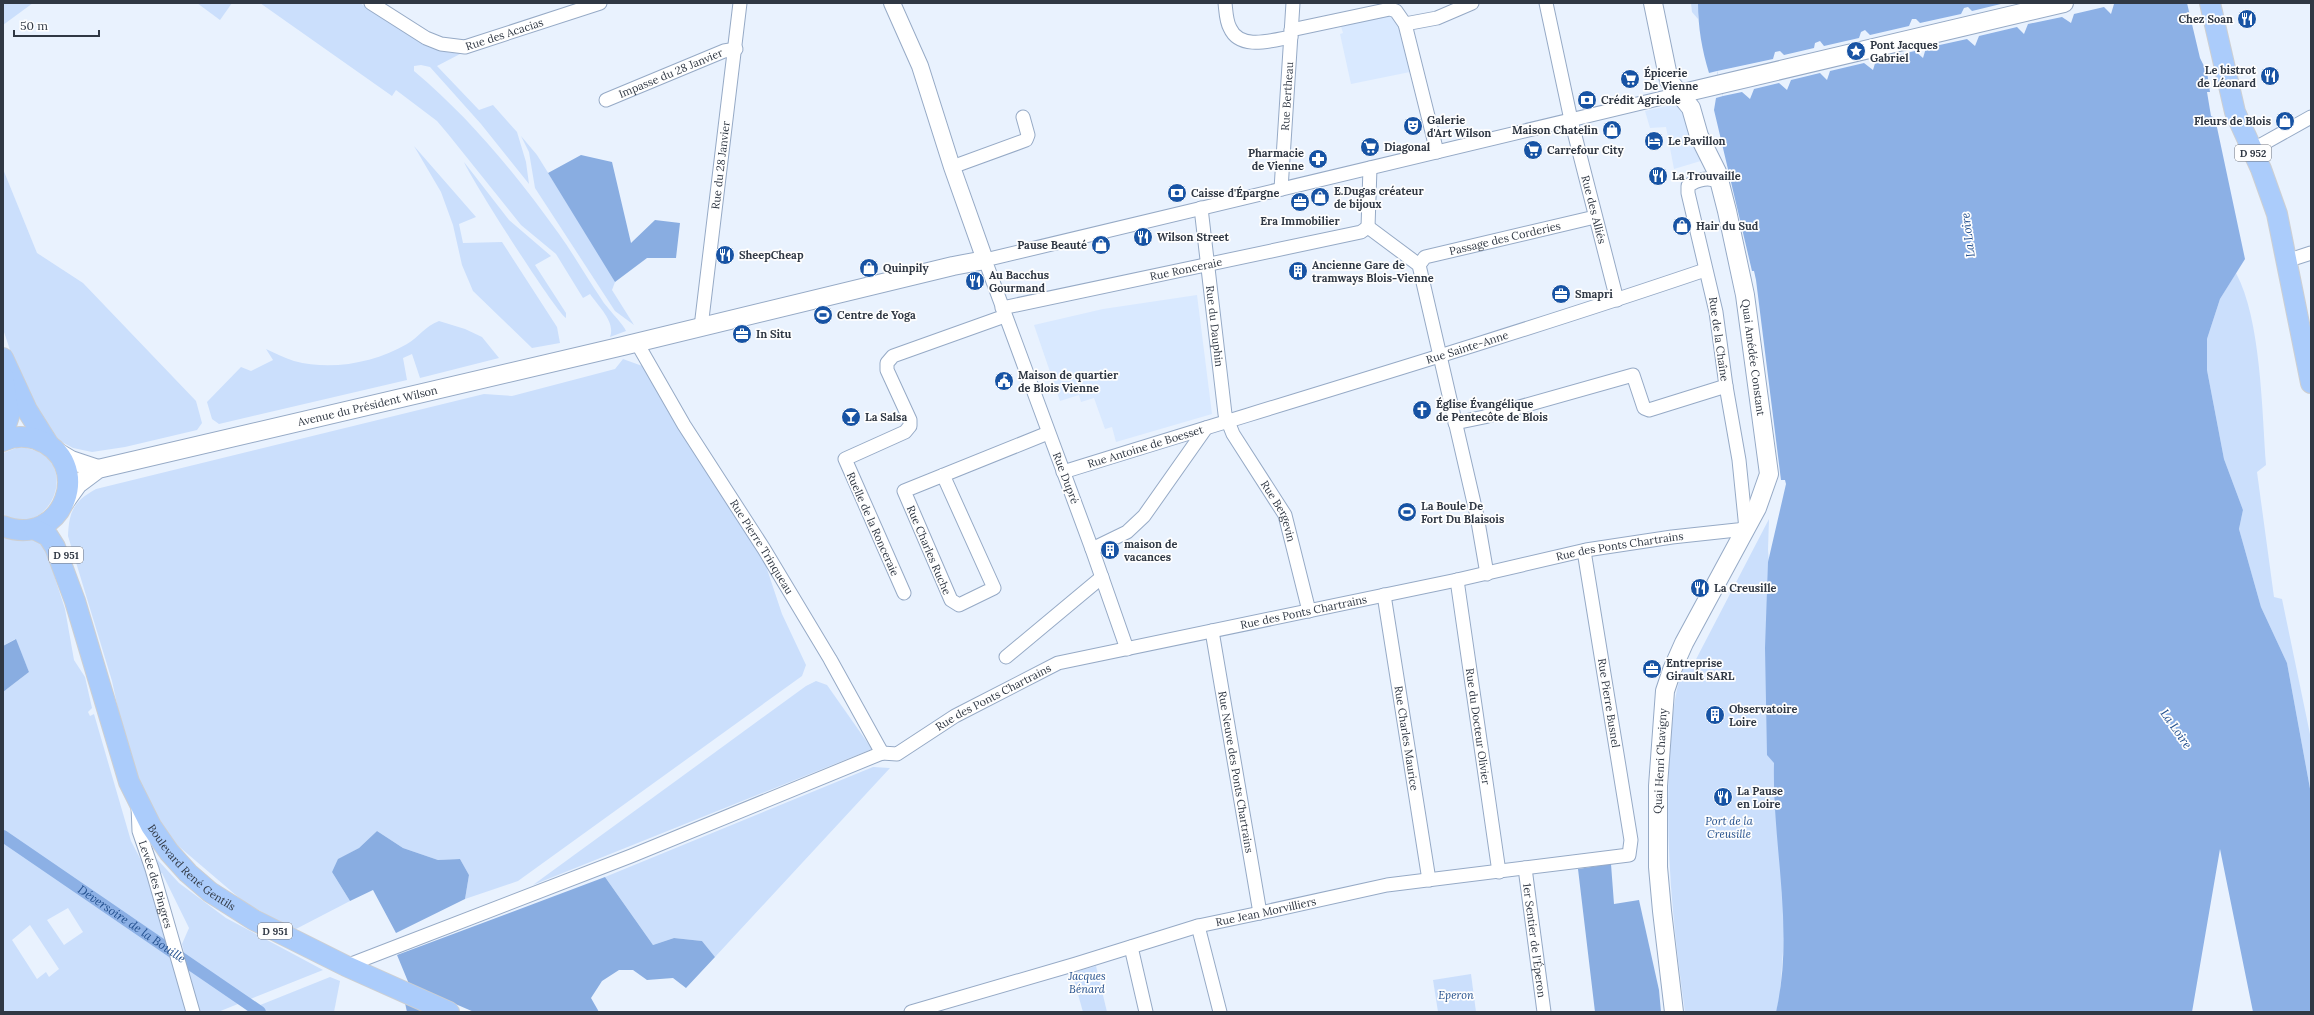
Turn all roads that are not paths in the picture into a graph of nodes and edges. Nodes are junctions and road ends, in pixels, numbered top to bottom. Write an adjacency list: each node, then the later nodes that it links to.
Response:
1 (371, 3): 2 (street, Rue des Acacias)
2 (600, 3)
3 (740, 3): 14 (street, Rue du 28 Janvier)
4 (892, 3): 22 (street)
5 (1225, 3): 13 (street)
6 (1294, 3): 13 (street, Rue Bertheau)
7 (1472, 3): 12 (street)
8 (1546, 3): 19 (street, Rue des Alliés)
9 (1653, 3): 15 (main road, Quai Amédée Constant)
10 (2064, 3): 15 (main road)
11 (2210, 3): 20 (main road, D 952)
12 (1405, 24): 13 (street); 21 (street)
13 (1291, 34): 25 (street, Rue Bertheau)
14 (736, 48): 16 (street, Impasse du 28 Janvier); 37 (street, Rue du 28 Janvier)
15 (1679, 94): 19 (street); 24 (main road, Quai Amédée Constant)
16 (606, 100)
17 (1023, 117): 22 (street)
18 (2311, 117): 20 (street)
19 (1571, 120): 21 (street); 27 (street, Rue des Alliés)
20 (2252, 150): 31 (main road, D 952)
21 (1437, 152): 23 (street)
22 (952, 167): 30 (street)
23 (1370, 168): 25 (street); 28 (street)
24 (1720, 183): 34 (street, Rue de la Chaîne); 57 (main road, Quai Amédée Constant)
25 (1281, 189): 26 (street)
26 (1201, 208): 30 (street); 32 (street, Rue du Dauphin)
27 (1595, 217): 33 (street, Passage des Corderies); 35 (street, Rue des Alliés)
28 (1368, 227): 32 (street, Rue Ronceraie); 33 (street)
29 (2311, 253): 31 (street)
30 (985, 260): 36 (street, Rue Dupré); 37 (main road, Avenue du Président Wilson)
31 (2286, 261): 42 (main road, D 952)
32 (1206, 263): 36 (street, Rue Ronceraie); 44 (street, Rue du Dauphin)
33 (1419, 265): 39 (street)
34 (1705, 270): 35 (street, Rue Sainte-Anne); 43 (street, Rue de la Chaîne)
35 (1617, 300): 39 (street, Rue Sainte-Anne)
36 (1003, 312): 47 (street, Rue Dupré); 63 (street, Ruelle de la Ronceraie)
37 (701, 326): 38 (main road, Avenue du Président Wilson)
38 (637, 343): 51 (main road, Avenue du Président Wilson); 70 (street, Rue Pierre Trinqueau)
39 (1441, 356): 44 (street, Rue Sainte-Anne); 45 (street)
40 (3, 358): 50 (main road, Boulevard René Gentils)
41 (3, 376): 48 (main road)
42 (2311, 383)
43 (1726, 386): 45 (street); 57 (street, Rue de la Chaîne)
44 (1228, 421): 46 (street, Rue Antoine de Boesset); 66 (street, Rue Bergevin)
45 (1455, 423): 60 (street)
46 (1206, 428): 52 (street, Rue Antoine de Boesset); 58 (street)
47 (1048, 433): 52 (street, Rue Dupré); 53 (street, Rue Charles Ruche)
48 (3, 434)
49 (3, 441): 50 (main road)
50 (52, 448): 51 (main road); 54 (main road, Boulevard René Gentils)
51 (98, 469): 54 (main road, Avenue du Président Wilson)
52 (1063, 472): 58 (street, Rue Dupré)
53 (943, 475): 53 (street, Rue Charles Ruche)
54 (63, 506): 56 (main road); 65 (main road, Boulevard René Gentils / D 951)
55 (3, 526): 56 (main road)
56 (34, 529): 65 (main road, Boulevard René Gentils / D 951)
57 (1746, 529): 59 (street, Rue des Ponts Chartrains); 86 (main road, Quai Henri Chavigny)
58 (1092, 549): 61 (street, Rue Dupré)
59 (1584, 552): 60 (street, Rue des Ponts Chartrains); 72 (street, Rue Pierre Busnel)
60 (1487, 574): 62 (street, Rue des Ponts Chartrains)
61 (1102, 577): 68 (street, Rue Dupré); 69 (street)
62 (1457, 580): 64 (street, Rue des Ponts Chartrains); 74 (street, Rue du Docteur Olivier)
63 (904, 593)
64 (1384, 596): 66 (street, Rue des Ponts Chartrains); 75 (street, Rue Charles Maurice)
65 (75, 601): 71 (main road, Boulevard René Gentils / D 951)
66 (1309, 611): 67 (street, Rue des Ponts Chartrains)
67 (1212, 631): 68 (street, Rue des Ponts Chartrains); 76 (street, Rue Neuve des Ponts Chartrains)
68 (1127, 649): 70 (street, Rue des Ponts Chartrains)
69 (1006, 657)
70 (882, 753): 79 (street, Rue des Ponts Chartrains)
71 (138, 802): 79 (main road, Boulevard René Gentils / D 951); 80 (street, Levée des Pingres)
72 (1630, 854): 73 (street, Rue Jean Morvilliers)
73 (1525, 868): 74 (street, Rue Jean Morvilliers); 85 (street, 1er Sentier de l'Éperon)
74 (1499, 872): 75 (street, Rue Jean Morvilliers)
75 (1429, 880): 76 (street, Rue Jean Morvilliers)
76 (1260, 912): 77 (street, Rue Jean Morvilliers)
77 (1198, 926): 78 (street, Rue Jean Morvilliers); 84 (street)
78 (1131, 947): 82 (street, Rue Jean Morvilliers); 83 (street)
79 (346, 966): 81 (main road, Boulevard René Gentils / D 951)
80 (193, 1012)
81 (448, 1012)
82 (911, 1012)
83 (1146, 1012)
84 (1220, 1012)
85 (1544, 1012)
86 (1674, 1012)

